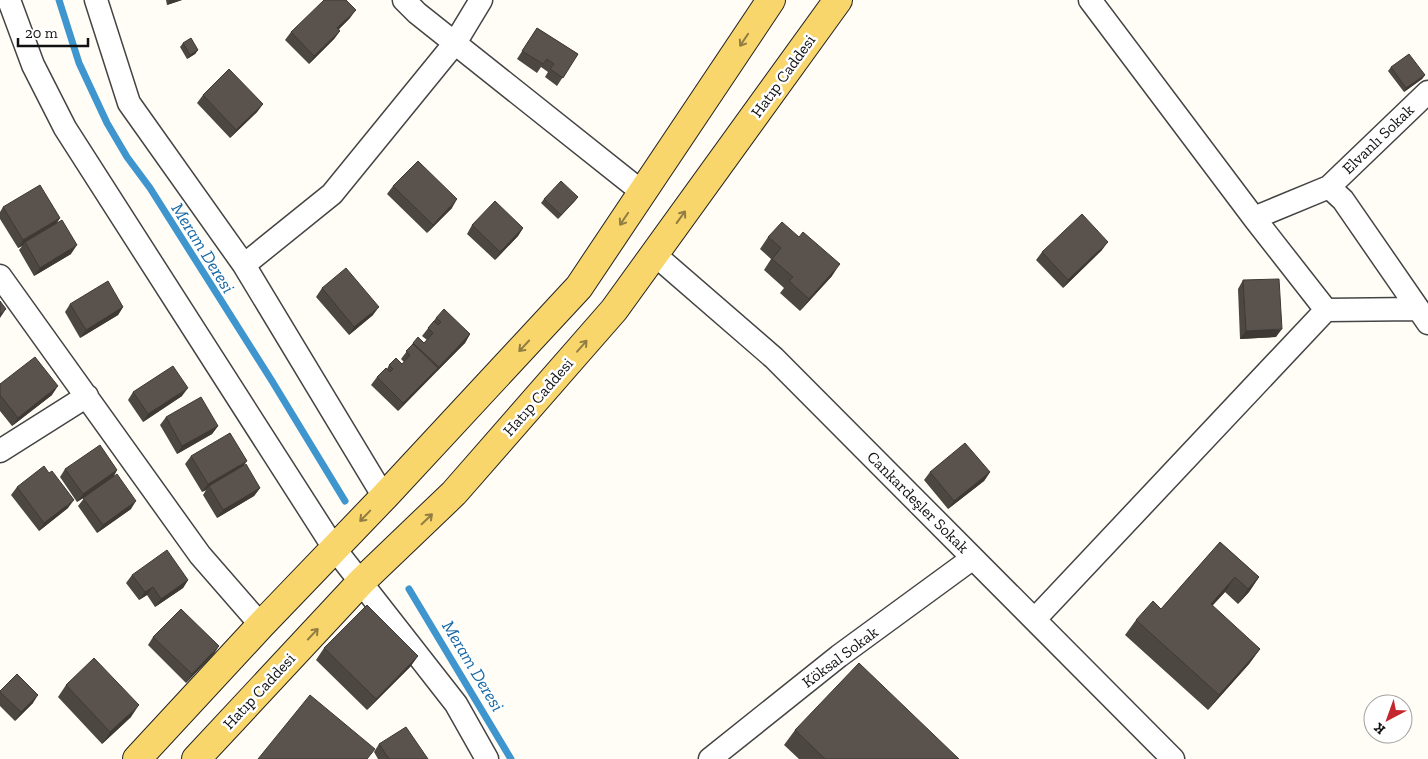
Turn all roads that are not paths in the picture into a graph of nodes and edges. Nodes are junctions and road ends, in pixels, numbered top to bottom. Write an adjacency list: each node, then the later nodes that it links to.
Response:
1 (9, 0): 21 (street)
2 (96, 0): 14 (street)
3 (404, 0): 8 (street)
4 (481, 0): 8 (street)
5 (772, 0): 11 (main road, one-way to 11)
6 (838, 0): 13 (main road, Hatıp Caddesi, one-way to 6)
7 (1090, 0): 12 (street)
8 (455, 43): 11 (street); 14 (street)
9 (1428, 92): 10 (street, Elvanlı Sokak)
10 (1329, 187): 12 (street); 17 (street)
11 (642, 192): 20 (main road, one-way to 20)
12 (1254, 218): 16 (street)
13 (654, 254): 22 (street, Cankardeşler Sokak); 23 (main road, Hatıp Caddesi, one-way to 13)
14 (244, 265): 20 (street)
15 (0, 276): 18 (street)
16 (1326, 310): 17 (street); 24 (street)
17 (1423, 316)
18 (86, 396): 19 (street); 25 (street)
19 (0, 451)
20 (384, 496): 21 (main road, one-way to 21)
21 (334, 548): 23 (street); 25 (main road)
22 (973, 558): 24 (street, Cankardeşler Sokak); 29 (street, Köksal Sokak)
23 (361, 582): 27 (main road, Hatıp Caddesi, one-way to 23); 28 (street)
24 (1035, 619): 30 (street, Cankardeşler Sokak)
25 (261, 624): 26 (main road)
26 (137, 759)
27 (196, 759)
28 (487, 759)
29 (710, 759)
30 (1173, 759)

